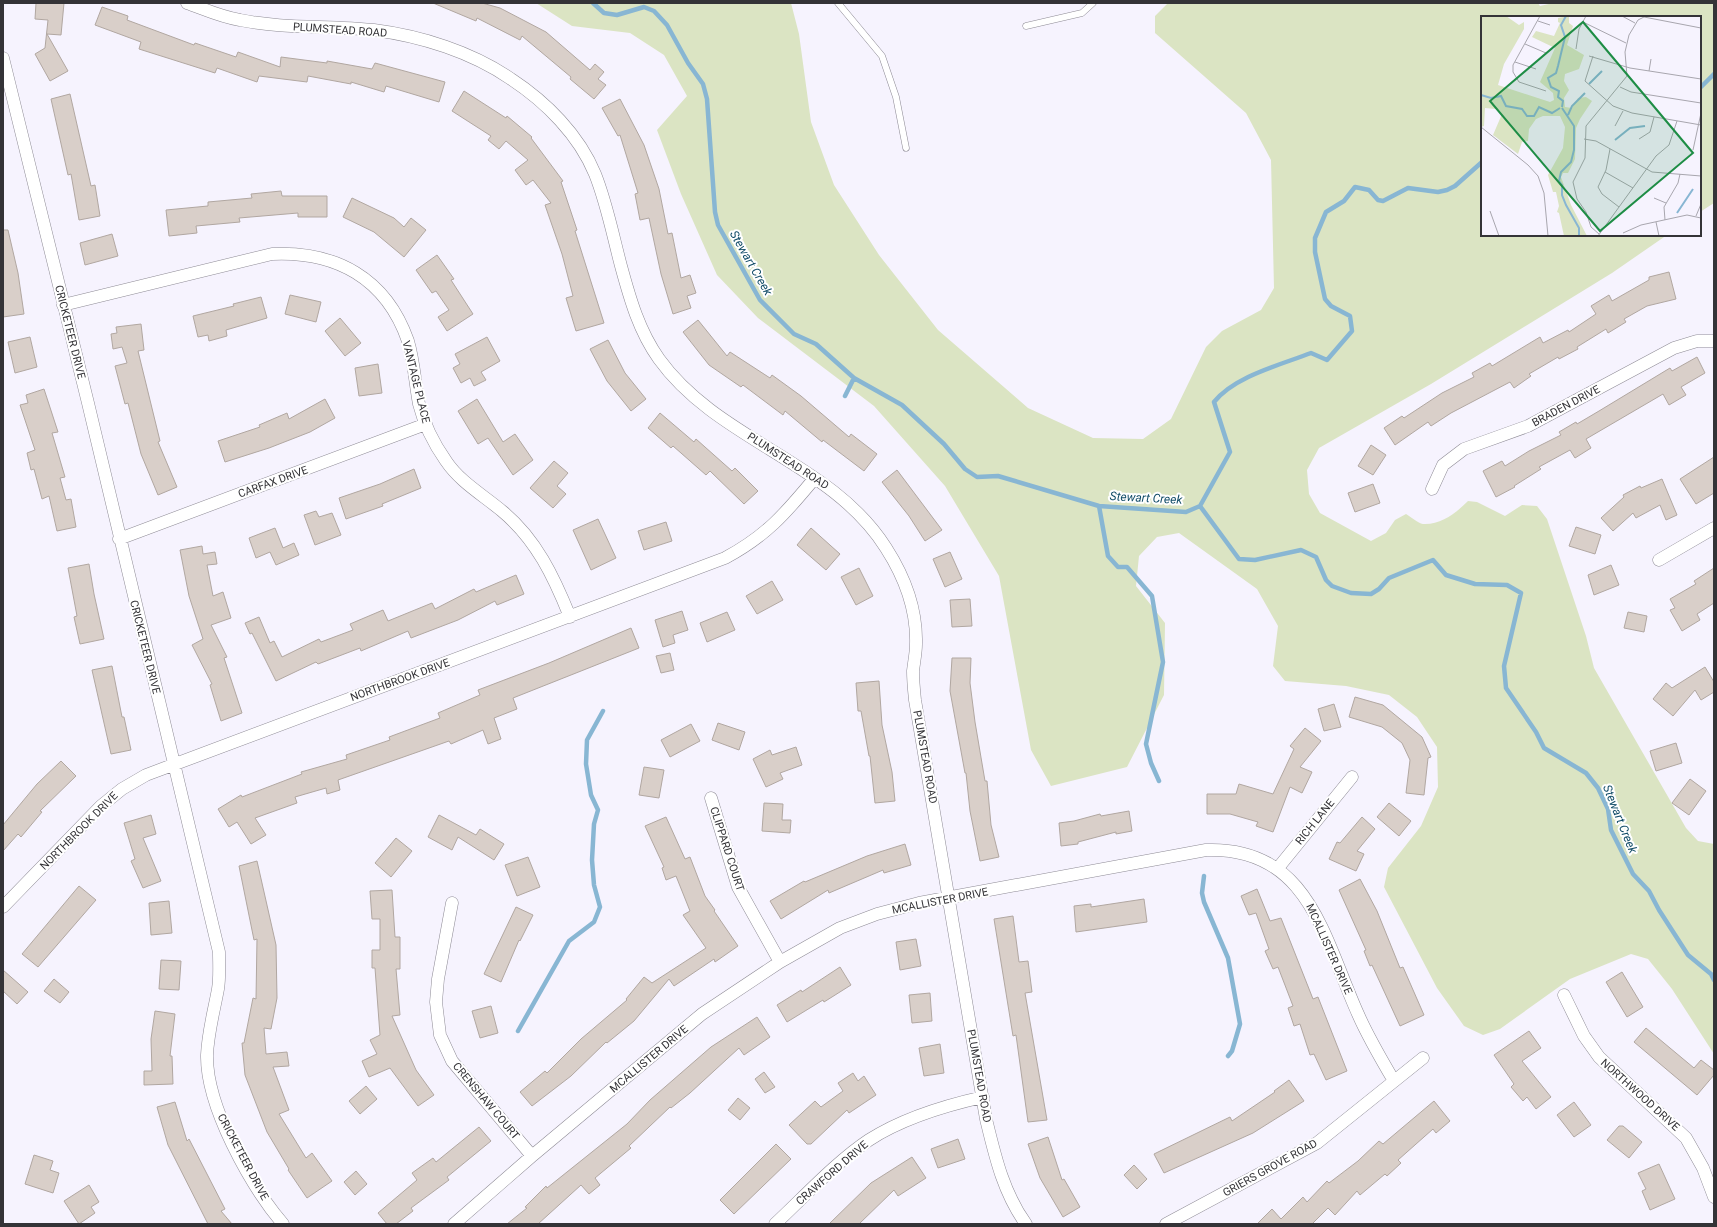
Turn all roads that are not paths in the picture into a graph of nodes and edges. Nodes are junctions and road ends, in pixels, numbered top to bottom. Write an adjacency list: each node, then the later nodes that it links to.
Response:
1 (186, 3): 10 (street, PLUMSTEAD ROAD)
2 (838, 3): 6 (lane)
3 (1093, 3): 4 (lane)
4 (1026, 26)
5 (3, 58): 7 (street, CRICKETEER DRIVE)
6 (906, 148)
7 (63, 305): 9 (street, VANTAGE PLACE); 13 (street, CRICKETEER DRIVE)
8 (1714, 341): 11 (street, BRADEN DRIVE)
9 (426, 424): 13 (street, CARFAX DRIVE); 15 (street, VANTAGE PLACE)
10 (814, 479): 15 (street, NORTHBROOK DRIVE); 20 (street, PLUMSTEAD ROAD)
11 (1432, 490)
12 (1714, 528): 14 (street)
13 (119, 539): 16 (street, CRICKETEER DRIVE)
14 (1659, 560)
15 (570, 617): 16 (street, NORTHBROOK DRIVE)
16 (174, 764): 22 (street, NORTHBROOK DRIVE); 30 (street, CRICKETEER DRIVE)
17 (1352, 777): 19 (street, RICH LANE)
18 (711, 798): 23 (street, CLIPPARD COURT)
19 (1278, 868): 20 (street, MCALLISTER DRIVE); 26 (street, MCALLISTER DRIVE)
20 (949, 897): 23 (street, MCALLISTER DRIVE); 27 (street, PLUMSTEAD ROAD)
21 (452, 903): 28 (street, CRENSHAW COURT)
22 (3, 907)
23 (780, 962): 28 (street, MCALLISTER DRIVE)
24 (1564, 995): 29 (street, NORTHWOOD DRIVE)
25 (1423, 1058): 26 (street, GRIERS GROVE ROAD)
26 (1394, 1081): 34 (street, GRIERS GROVE ROAD)
27 (983, 1097): 32 (street, CRAWFORD DRIVE); 33 (street, PLUMSTEAD ROAD)
28 (532, 1156): 31 (street, MCALLISTER DRIVE)
29 (1714, 1196)
30 (283, 1224)
31 (454, 1224)
32 (775, 1224)
33 (1026, 1224)
34 (1166, 1224)

